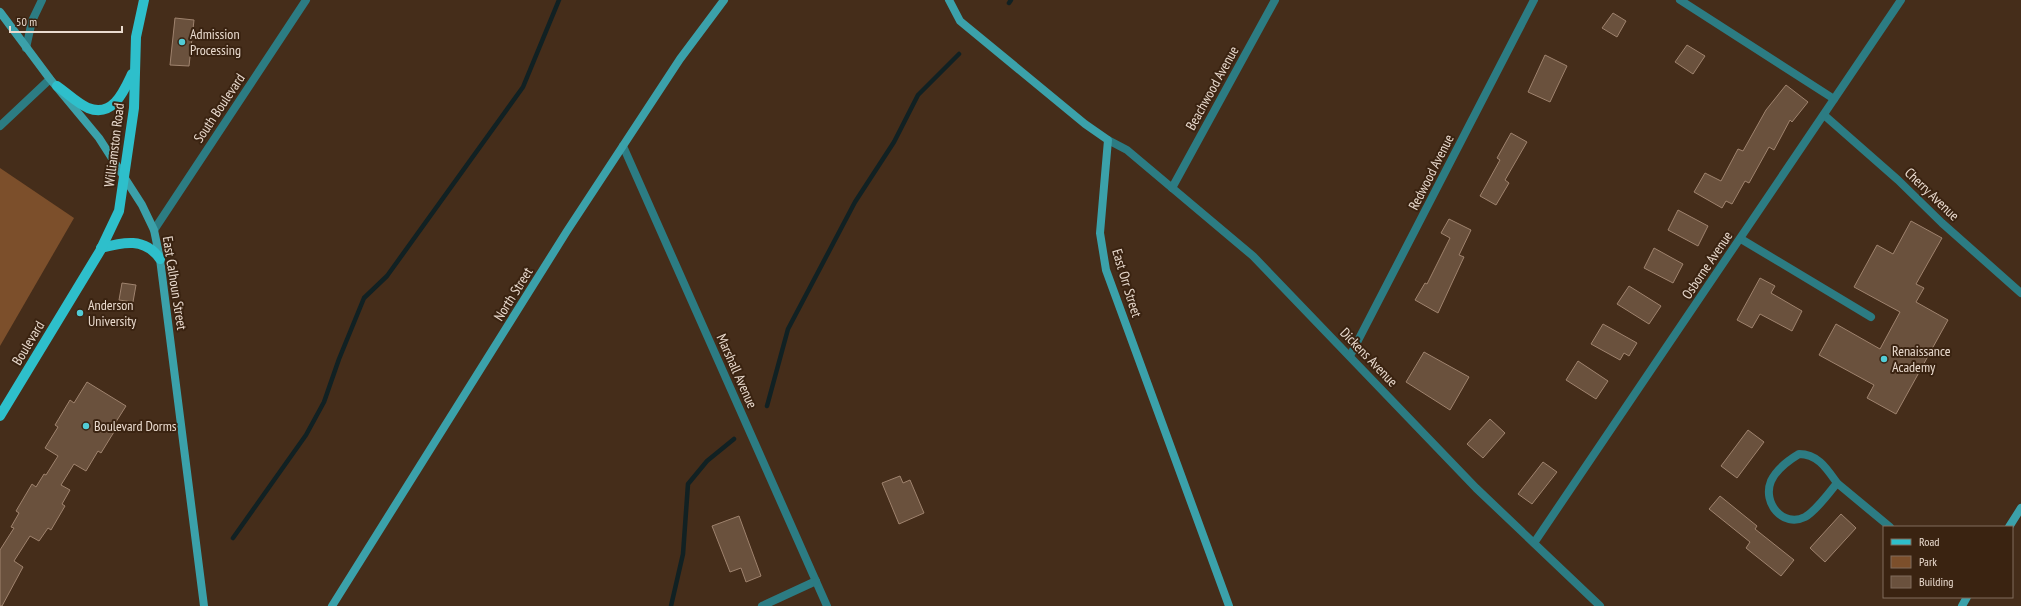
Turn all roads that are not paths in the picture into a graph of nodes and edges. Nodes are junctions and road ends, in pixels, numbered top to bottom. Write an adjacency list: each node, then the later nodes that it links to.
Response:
1 (42, 0): 11 (street)
2 (144, 0): 12 (main road, Williamston Road)
3 (306, 0): 21 (street, South Boulevard)
4 (724, 0): 18 (street, North Street)
5 (949, 0): 17 (street)
6 (1274, 0): 20 (street, Beachwood Avenue)
7 (1534, 0): 28 (street, Redwood Avenue)
8 (1680, 0): 14 (street)
9 (1901, 0): 14 (street, Osborne Avenue)
10 (0, 12): 11 (street, East Calhoun Street)
11 (26, 48): 13 (street, East Calhoun Street)
12 (134, 70): 13 (main road); 19 (main road, Williamston Road)
13 (54, 83): 16 (street); 19 (street, East Calhoun Street)
14 (1834, 100): 15 (street, Osborne Avenue)
15 (1824, 115): 22 (street, Osborne Avenue); 26 (street, Cherry Avenue)
16 (0, 126)
17 (1108, 140): 20 (street, Dickens Avenue); 40 (street, East Orr Street)
18 (623, 146): 35 (street, Marshall Avenue); 37 (street, North Street)
19 (125, 178): 21 (street, East Calhoun Street); 23 (main road, Williamston Road)
20 (1172, 188): 28 (street, Dickens Avenue)
21 (154, 230): 24 (street, East Calhoun Street)
22 (1741, 239): 27 (street); 34 (street, Osborne Avenue)
23 (101, 248): 24 (main road); 25 (main road, Williamston Road)
24 (160, 259): 36 (street, East Calhoun Street)
25 (80, 283): 29 (main road, Boulevard)
26 (2021, 293)
27 (1871, 317)
28 (1350, 356): 34 (street, Dickens Avenue)
29 (0, 416)
30 (1837, 484): 30 (street); 32 (street)
31 (2021, 508): 33 (street)
32 (1889, 526)
33 (2010, 526)
34 (1534, 543): 41 (street, Dickens Avenue)
35 (816, 581): 38 (street); 39 (street, Marshall Avenue)
36 (204, 606)
37 (332, 606)
38 (762, 606)
39 (827, 606)
40 (1229, 606)
41 (1600, 606)

